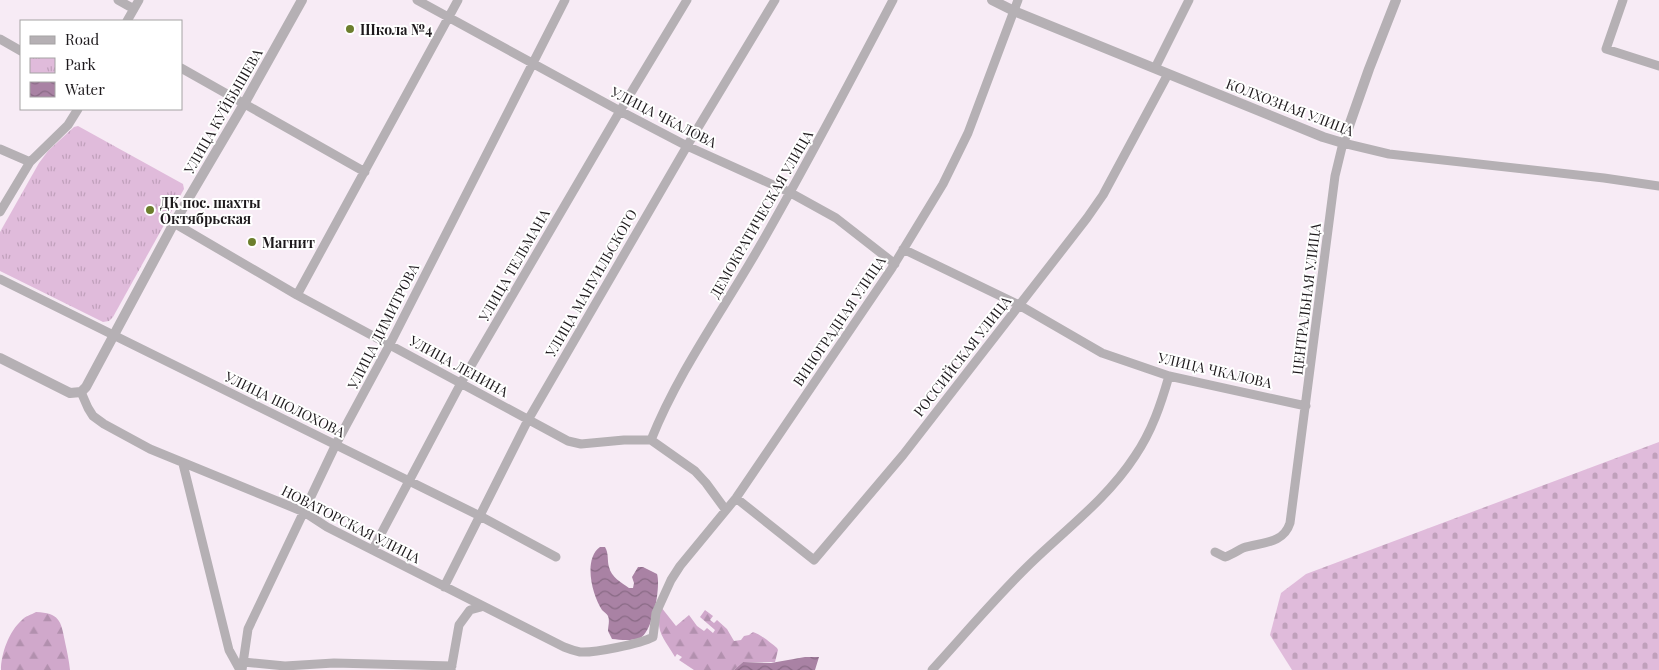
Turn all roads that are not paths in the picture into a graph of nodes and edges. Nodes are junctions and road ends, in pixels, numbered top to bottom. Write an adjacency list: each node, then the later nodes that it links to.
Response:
1 (118, 0): 15 (street)
2 (139, 0): 15 (street)
3 (302, 0): 26 (street, УЛИЦА КУЙБЫШЕВА)
4 (417, 0): 17 (street, УЛИЦА ЧКАЛОВА)
5 (458, 0): 17 (street)
6 (565, 0): 21 (street, УЛИЦА ДИМИТРОВА)
7 (687, 0): 28 (street, УЛИЦА ТЕЛЬМАНА)
8 (775, 0): 30 (street, УЛИЦА МАНУИЛЬСКОГО)
9 (893, 0): 35 (street, ДЕМОКРАТИЧЕСКАЯ УЛИЦА)
10 (992, 0): 16 (street, КОЛХОЗНАЯ УЛИЦА)
11 (1018, 0): 16 (street, ВИНОГРАДНАЯ УЛИЦА)
12 (1190, 0): 23 (street)
13 (1396, 0): 29 (street, ЦЕНТРАЛЬНАЯ УЛИЦА)
14 (1624, 0): 22 (street)
15 (134, 9): 18 (street)
16 (1014, 12): 23 (street, КОЛХОЗНАЯ УЛИЦА); 38 (street, ВИНОГРАДНАЯ УЛИЦА)
17 (450, 17): 21 (street, УЛИЦА ЧКАЛОВА); 33 (street)
18 (128, 20)
19 (0, 39): 20 (street)
20 (20, 50)
21 (532, 63): 28 (street, УЛИЦА ЧКАЛОВА); 44 (street, УЛИЦА ДИМИТРОВА)
22 (1659, 66)
23 (1155, 68): 25 (street, КОЛХОЗНАЯ УЛИЦА)
24 (182, 69): 26 (street)
25 (1168, 74): 29 (street, КОЛХОЗНАЯ УЛИЦА); 42 (street, РОССИЙСКАЯ УЛИЦА)
26 (244, 104): 33 (street); 37 (street, УЛИЦА КУЙБЫШЕВА)
27 (77, 110): 32 (street)
28 (620, 111): 30 (street, УЛИЦА ЧКАЛОВА); 47 (street, УЛИЦА ТЕЛЬМАНА)
29 (1343, 143): 34 (street, КОЛХОЗНАЯ УЛИЦА); 49 (street, ЦЕНТРАЛЬНАЯ УЛИЦА)
30 (687, 146): 35 (street, УЛИЦА ЧКАЛОВА); 50 (street, УЛИЦА МАНУИЛЬСКОГО)
31 (0, 149): 32 (street)
32 (30, 162): 36 (street)
33 (366, 172): 41 (street)
34 (1659, 186)
35 (789, 192): 39 (street, УЛИЦА ЧКАЛОВА); 51 (street, ДЕМОКРАТИЧЕСКАЯ УЛИЦА)
36 (0, 212)
37 (174, 223): 41 (street, УЛИЦА ЛЕНИНА); 43 (street, УЛИЦА КУЙБЫШЕВА)
38 (903, 250): 39 (street, ВИНОГРАДНАЯ УЛИЦА); 42 (street, УЛИЦА ЧКАЛОВА)
39 (894, 264): 55 (street, ВИНОГРАДНАЯ УЛИЦА)
40 (0, 279): 43 (street, УЛИЦА ШОЛОХОВА)
41 (297, 296): 44 (street, УЛИЦА ЛЕНИНА)
42 (1019, 305): 46 (street, УЛИЦА ЧКАЛОВА); 55 (street, РОССИЙСКАЯ УЛИЦА)
43 (114, 335): 48 (street, УЛИЦА КУЙБЫШЕВА); 52 (street, УЛИЦА ШОЛОХОВА)
44 (390, 344): 47 (street, УЛИЦА ЛЕНИНА); 52 (street, УЛИЦА ДИМИТРОВА)
45 (0, 358): 48 (street)
46 (1169, 376): 49 (street, УЛИЦА ЧКАЛОВА); 67 (street)
47 (461, 382): 50 (street, УЛИЦА ЛЕНИНА); 54 (street, УЛИЦА ТЕЛЬМАНА)
48 (81, 392): 53 (street, НОВАТОРСКАЯ УЛИЦА)
49 (1306, 406): 60 (street, ЦЕНТРАЛЬНАЯ УЛИЦА)
50 (528, 420): 51 (street, УЛИЦА ЛЕНИНА); 58 (street, УЛИЦА МАНУИЛЬСКОГО)
51 (651, 440): 56 (street)
52 (336, 444): 54 (street, УЛИЦА ШОЛОХОВА); 57 (street, УЛИЦА ДИМИТРОВА)
53 (183, 464): 57 (street, НОВАТОРСКАЯ УЛИЦА); 65 (street)
54 (409, 482): 58 (street, УЛИЦА ШОЛОХОВА); 59 (street, УЛИЦА ТЕЛЬМАНА)
55 (736, 498): 56 (street, ВИНОГРАДНАЯ УЛИЦА)
56 (725, 509): 64 (street, ВИНОГРАДНАЯ УЛИЦА)
57 (304, 512): 59 (street, НОВАТОРСКАЯ УЛИЦА); 65 (street, УЛИЦА ДИМИТРОВА)
58 (480, 516): 61 (street, УЛИЦА ШОЛОХОВА); 62 (street, УЛИЦА МАНУИЛЬСКОГО)
59 (373, 550): 62 (street, НОВАТОРСКАЯ УЛИЦА)
60 (1215, 552)
61 (556, 557)
62 (444, 587): 63 (street, НОВАТОРСКАЯ УЛИЦА)
63 (481, 606): 64 (street, НОВАТОРСКАЯ УЛИЦА); 66 (street)
64 (653, 637)
65 (242, 667): 66 (street)
66 (452, 668)
67 (932, 670)

